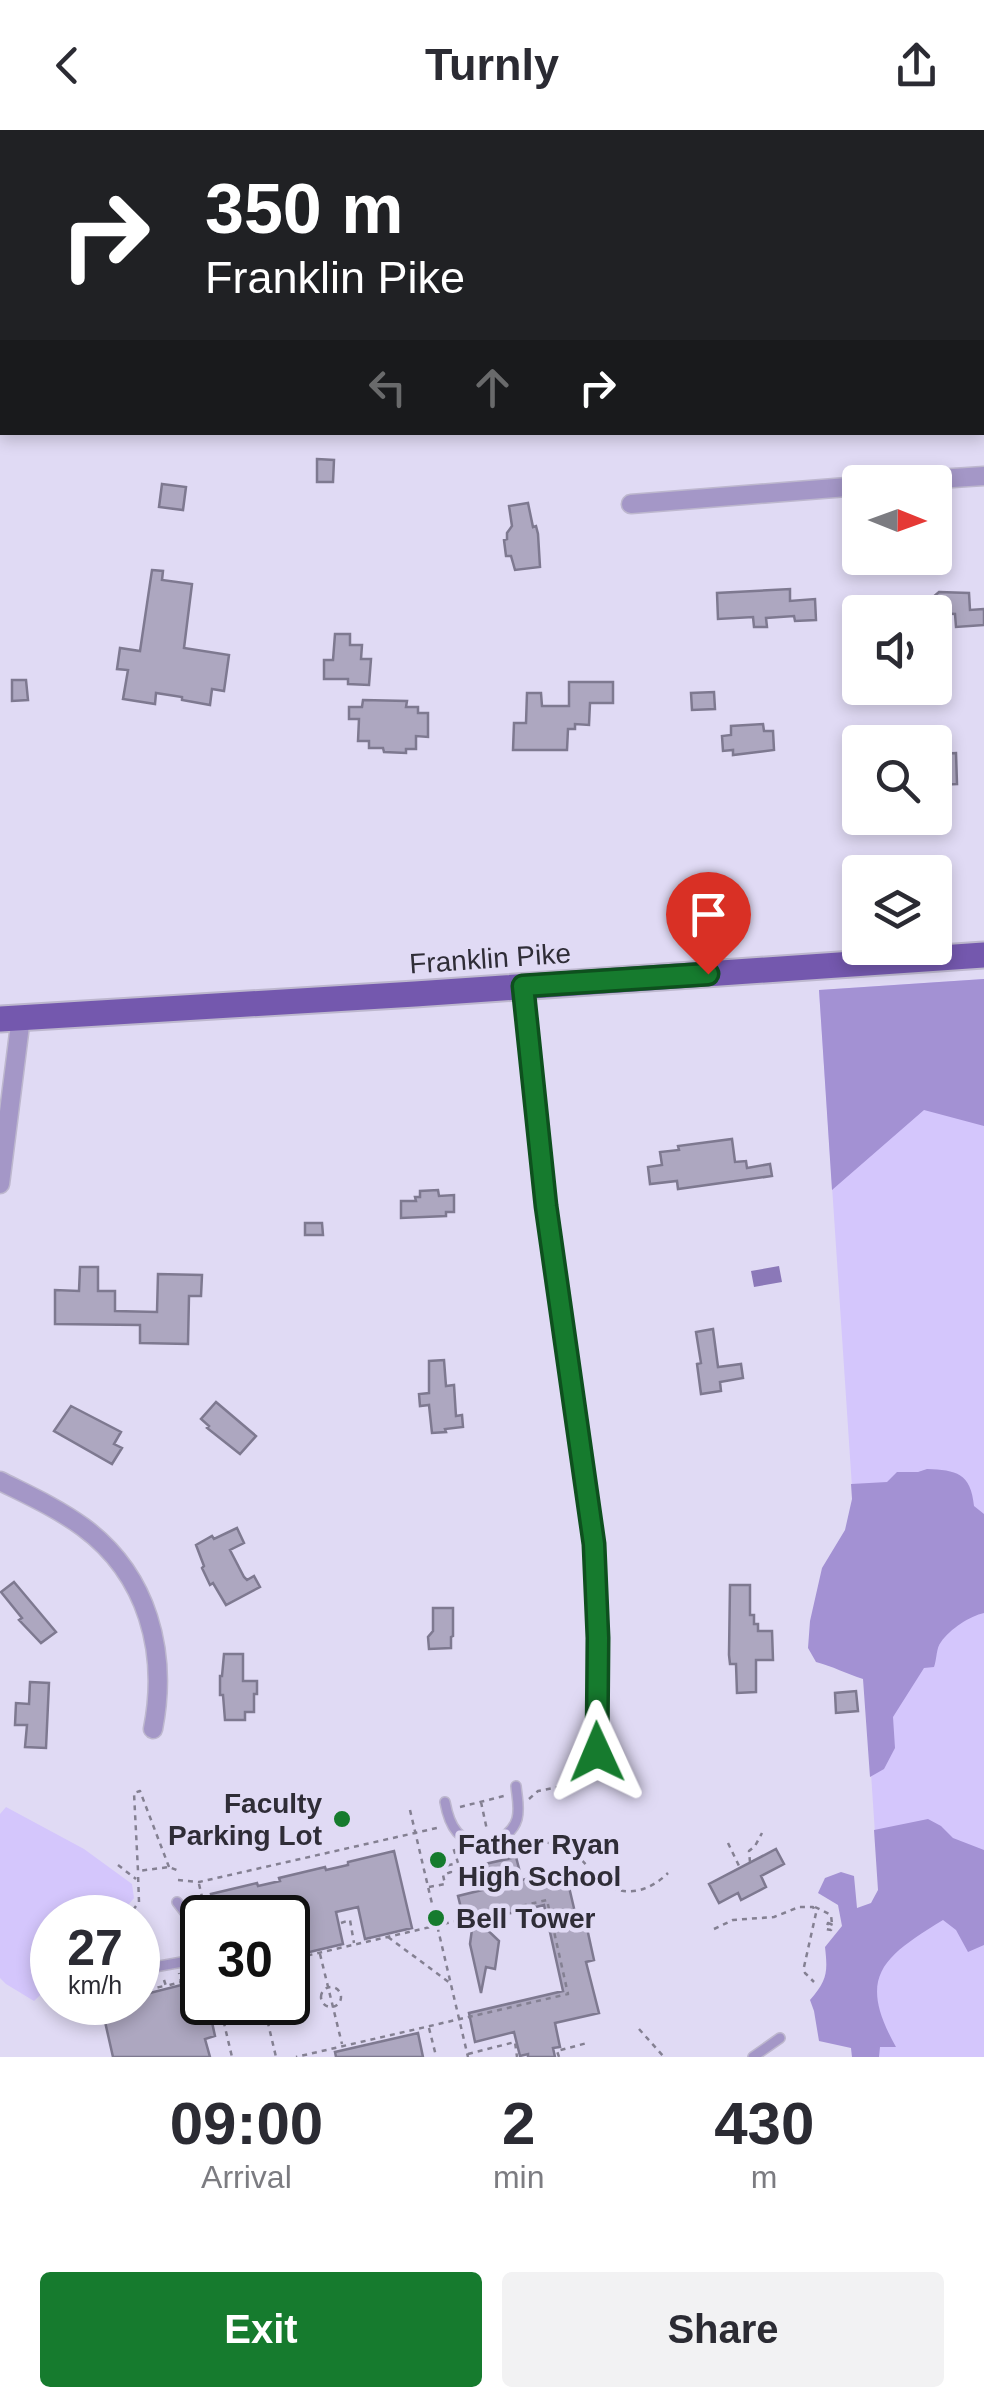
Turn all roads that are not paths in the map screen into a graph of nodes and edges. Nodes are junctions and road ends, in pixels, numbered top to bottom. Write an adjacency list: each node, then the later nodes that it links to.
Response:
1 (984, 476): 2 (street)
2 (952, 478)
3 (842, 487): 4 (street)
4 (630, 504)
5 (984, 955): 6 (main road, Franklin Pike)
6 (523, 986): 7 (main road, Franklin Pike); 11 (street)
7 (10, 1018): 8 (street)
8 (0, 1184)
9 (0, 1482): 10 (street)
10 (153, 1730)
11 (597, 1752)
12 (516, 1786): 13 (lane)
13 (445, 1802)
14 (177, 1902): 15 (lane)
15 (180, 1906)
16 (780, 2038): 17 (lane)
17 (753, 2057)

